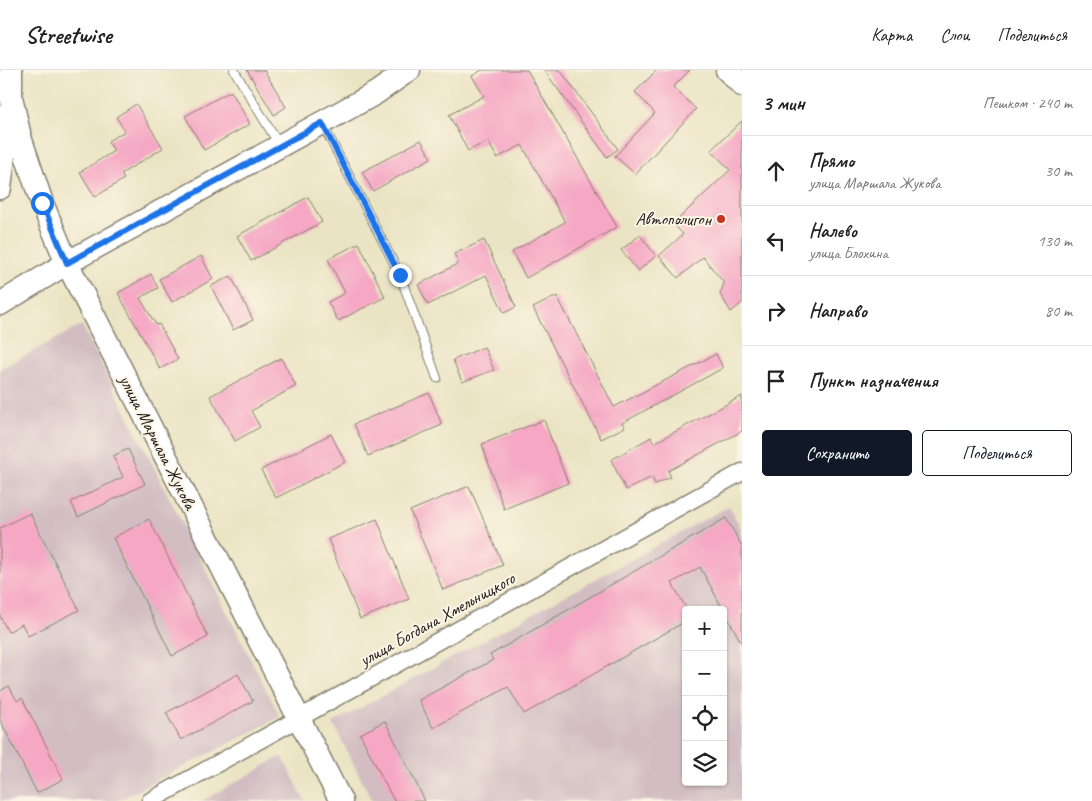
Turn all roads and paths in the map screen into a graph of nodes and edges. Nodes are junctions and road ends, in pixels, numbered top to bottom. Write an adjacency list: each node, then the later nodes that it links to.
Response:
1 (11, 70): 6 (main road, улица Маршала Жукова)
2 (234, 70): 8 (lane)
3 (409, 70): 7 (main road)
4 (727, 70): 5 (main road)
5 (742, 85)
6 (11, 97): 9 (main road); 10 (main road, улица Маршала Жукова)
7 (322, 123): 8 (main road); 12 (lane)
8 (280, 146): 10 (main road)
9 (0, 188)
10 (67, 263): 11 (main road); 14 (main road, улица Маршала Жукова)
11 (0, 304)
12 (437, 378)
13 (741, 474): 14 (street, улица Богдана Хмельницкого)
14 (300, 719): 15 (street, улица Богдана Хмельницкого); 16 (main road, улица Маршала Жукова)
15 (150, 801)
16 (341, 801)

